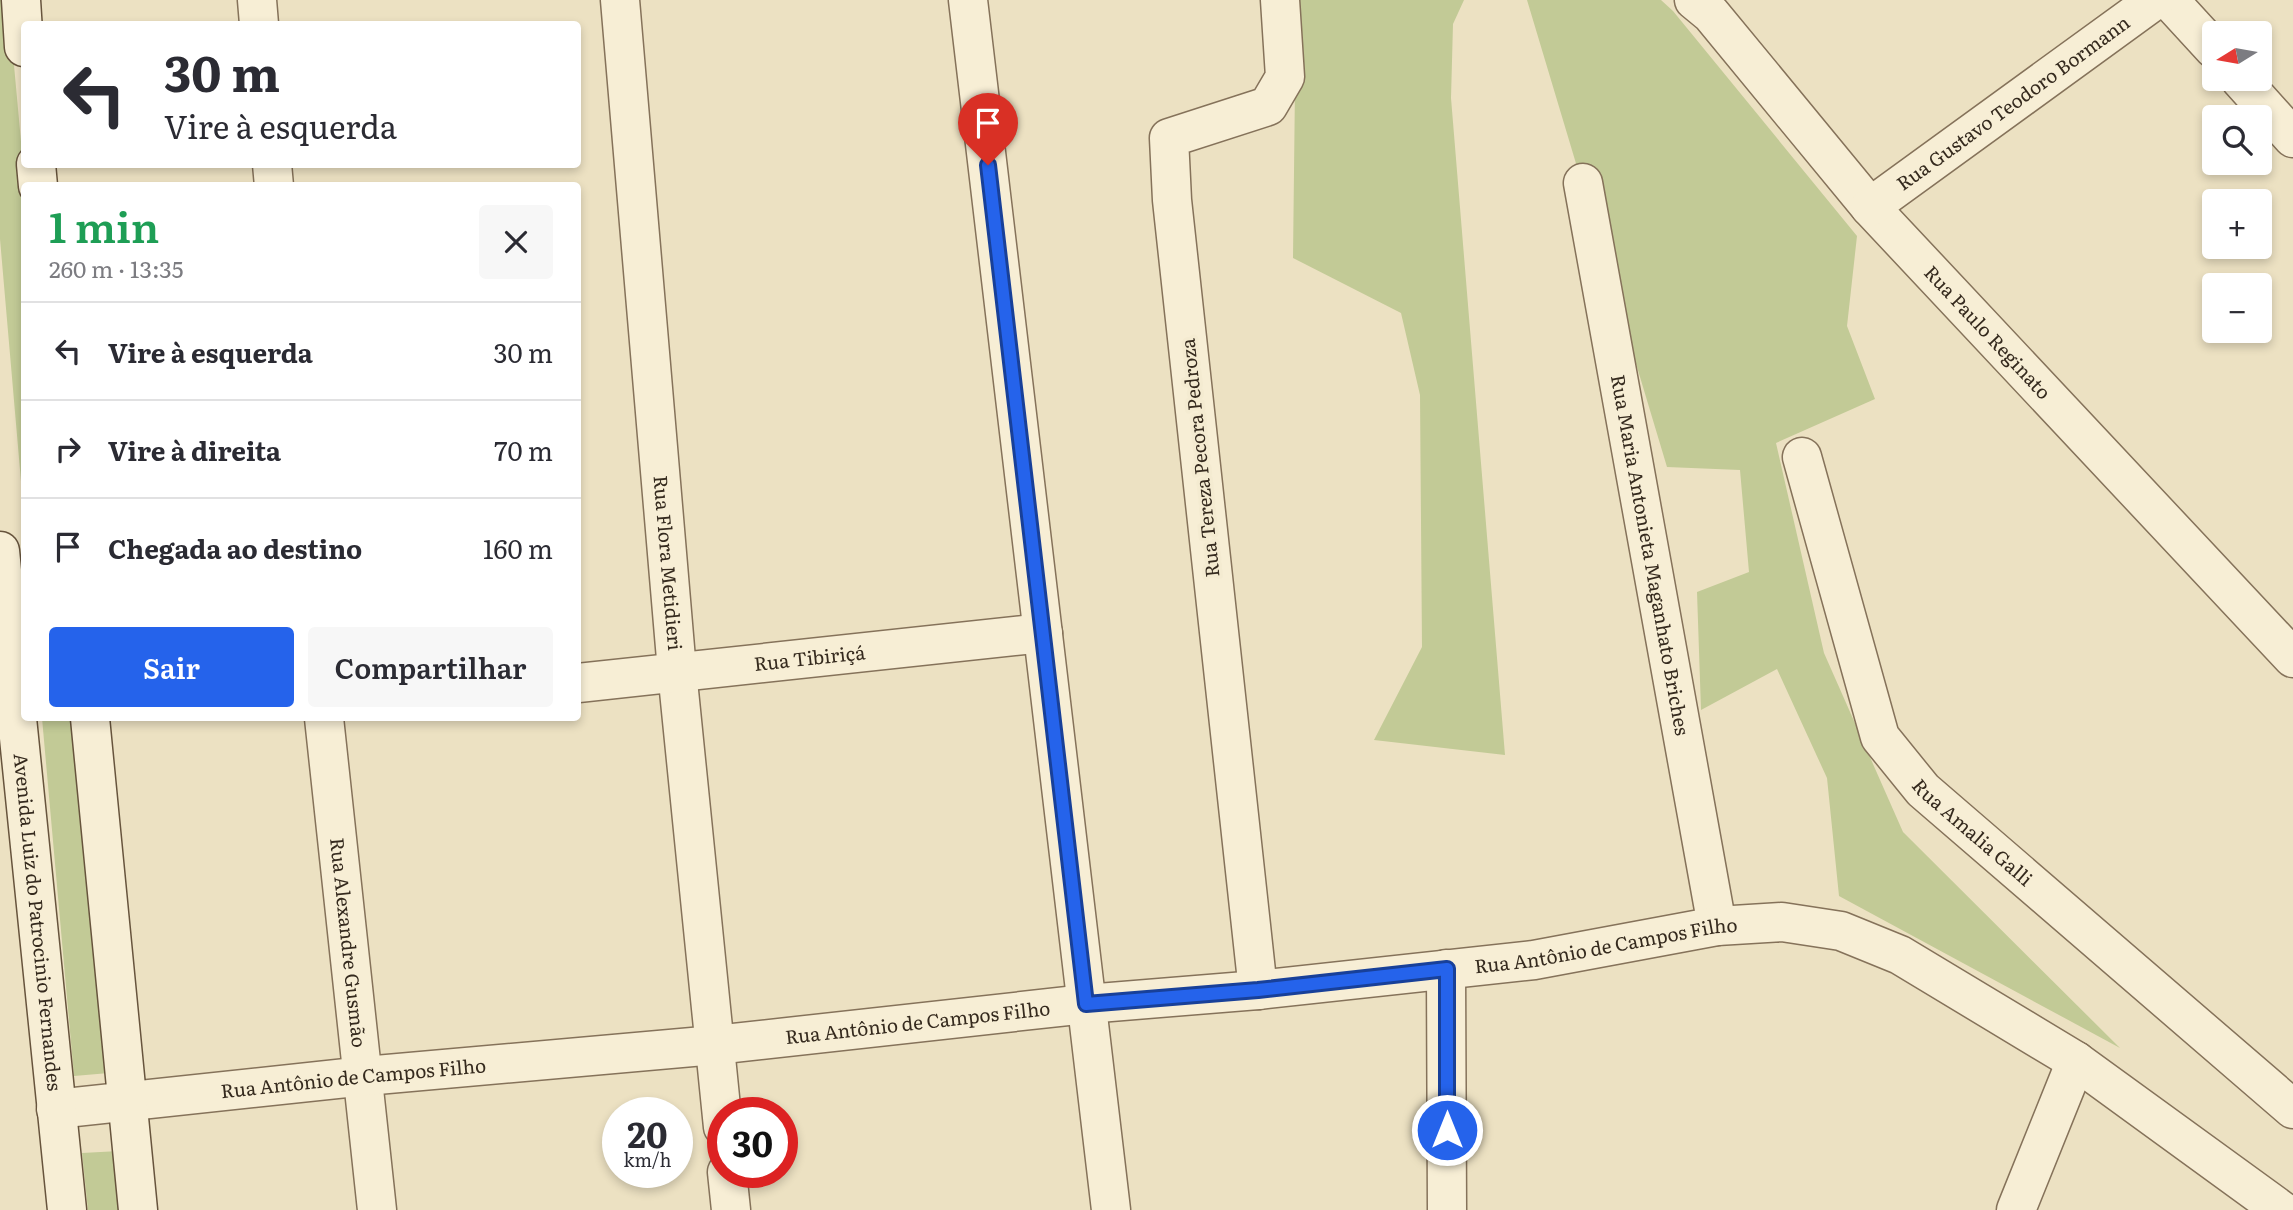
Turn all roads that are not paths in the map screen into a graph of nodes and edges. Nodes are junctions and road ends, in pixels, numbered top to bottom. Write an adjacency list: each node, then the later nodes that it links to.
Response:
1 (20, 0): 9 (street)
2 (257, 0): 10 (street)
3 (620, 0): 20 (street, Rua Flora Metidieri)
4 (968, 0): 18 (street)
5 (1280, 0): 26 (street, Rua Tereza Pecora Pedroza)
6 (1694, 0): 15 (street, Rua Paulo Reginato)
7 (2155, 0): 15 (street, Rua Gustavo Teodoro Bormann)
8 (2169, 0): 11 (street)
9 (22, 21)
10 (259, 21)
11 (2202, 36)
12 (2251, 91): 13 (street)
13 (2293, 138)
14 (1583, 183): 24 (street, Rua Maria Antonieta Maganhato Briches)
15 (1870, 207): 19 (street, Rua Paulo Reginato)
16 (1802, 457): 34 (street, Rua Amalia Galli)
17 (0, 551): 33 (street, Avenida Luiz do Patrocinio Fernandes)
18 (1043, 633): 20 (street, Rua Tibiriçá); 27 (street)
19 (2293, 657)
20 (677, 671): 21 (street, Rua Tibiriçá); 28 (street, Rua Flora Metidieri)
21 (581, 683)
22 (90, 721): 32 (street)
23 (324, 721): 30 (street, Rua Alexandre Gusmão)
24 (1717, 926): 25 (street, Rua Antônio de Campos Filho); 29 (street, Rua Antônio de Campos Filho)
25 (1447, 969): 26 (street, Rua Antônio de Campos Filho); 42 (street)
26 (1258, 990): 27 (street, Rua Antônio de Campos Filho)
27 (1086, 1004): 28 (street, Rua Antônio de Campos Filho); 41 (street)
28 (715, 1045): 30 (street, Rua Antônio de Campos Filho); 31 (street, Rua Flora Metidieri)
29 (2076, 1061): 43 (street); 44 (street, Rua Antônio de Campos Filho)
30 (365, 1076): 32 (street, Rua Antônio de Campos Filho); 39 (street, Rua Alexandre Gusmão)
31 (720, 1097)
32 (127, 1102): 33 (street, Rua Antônio de Campos Filho); 38 (street)
33 (56, 1109): 37 (street, Avenida Luiz do Patrocinio Fernandes)
34 (2293, 1109)
35 (728, 1188): 40 (street)
36 (2293, 1193): 44 (street)
37 (67, 1210)
38 (138, 1210)
39 (377, 1210)
40 (730, 1210)
41 (1111, 1210)
42 (1447, 1210)
43 (2015, 1210)
44 (2283, 1210)

